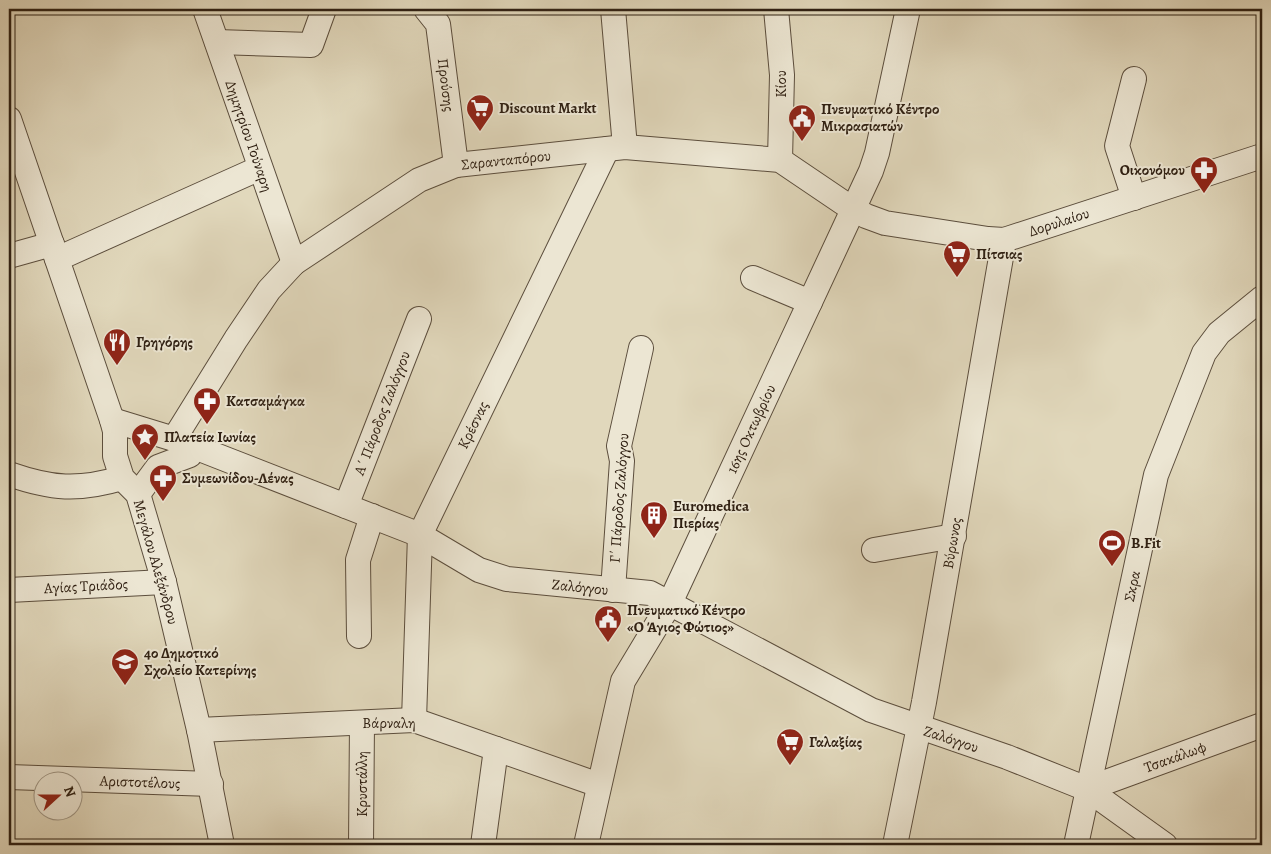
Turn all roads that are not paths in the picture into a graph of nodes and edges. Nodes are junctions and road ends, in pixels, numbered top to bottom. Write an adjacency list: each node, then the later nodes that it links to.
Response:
1 (206, 9): 7 (street, Δημητρίου Γούναρη)
2 (324, 9): 7 (street)
3 (426, 9): 13 (street, Προύσης)
4 (613, 9): 10 (street)
5 (776, 9): 12 (street, Κίου)
6 (908, 9): 16 (street, 16ης Οκτωβρίου)
7 (217, 42): 14 (street, Δημητρίου Γούναρη)
8 (1134, 79): 15 (street)
9 (9, 118): 18 (street, Μεγάλου Αλεξάνδρου)
10 (616, 148): 12 (street, Σαρανταπόρου); 13 (street, Σαρανταπόρου); 32 (street, Κρέσνας)
11 (1262, 156): 15 (street, Δορυλαίου)
12 (780, 160): 16 (street, Σαρανταπόρου)
13 (456, 165): 20 (street, Σαρανταπόρου)
14 (260, 168): 18 (street); 20 (street, Δημητρίου Γούναρη)
15 (1134, 198): 17 (street, Δορυλαίου)
16 (853, 210): 17 (street, Δορυλαίου); 23 (street, 16ης Οκτωβρίου)
17 (1004, 240): 33 (street, Βύρωνος)
18 (54, 251): 19 (street); 26 (street, Μεγάλου Αλεξάνδρου)
19 (9, 256)
20 (294, 262): 27 (street, Σαρανταπόρου)
21 (753, 278): 23 (street)
22 (1262, 298): 49 (street, Σκρα)
23 (810, 302): 38 (street, 16ης Οκτωβρίου)
24 (418, 319): 30 (street, Α΄ Πάροδος Ζαλόγγου)
25 (642, 348): 37 (street, Γ΄ Πάροδος Ζαλόγγου)
26 (112, 420): 27 (street); 29 (street, Μεγάλου Αλεξάνδρου)
27 (184, 443): 29 (street, Σαρανταπόρου); 30 (street, Ζαλόγγου)
28 (9, 474): 29 (street)
29 (130, 486): 35 (street, Μεγάλου Αλεξάνδρου)
30 (346, 506): 31 (street, Ζαλόγγου)
31 (372, 516): 32 (street, Ζαλόγγου); 39 (street)
32 (420, 535): 37 (street, Ζαλόγγου); 40 (street, Κρέσνας)
33 (954, 536): 34 (street); 43 (street, Βύρωνος)
34 (874, 550)
35 (164, 582): 36 (street, Αγίας Τριάδος); 44 (street, Μεγάλου Αλεξάνδρου)
36 (9, 590)
37 (613, 590): 38 (street, Ζαλόγγου)
38 (670, 603): 43 (street, Ζαλόγγου); 48 (street, 16ης Οκτωβρίου)
39 (359, 636)
40 (414, 720): 41 (street, Βάρναλη); 45 (street, Βάρναλη)
41 (362, 723): 44 (street, Βάρναλη); 51 (street, Κρυστάλλη)
42 (1262, 726): 49 (street, Τσακάλωφ)
43 (919, 728): 49 (street, Ζαλόγγου); 54 (street, Βύρωνος)
44 (199, 730): 47 (street, Μεγάλου Αλεξάνδρου)
45 (496, 749): 48 (street, Βάρναλη); 52 (street)
46 (9, 777): 47 (street, Αριστοτέλους)
47 (210, 784): 50 (street, Μεγάλου Αλεξάνδρου)
48 (600, 785): 53 (street, 16ης Οκτωβρίου)
49 (1096, 795): 55 (street, Σκρα); 56 (street, Ζαλόγγου)
50 (222, 845)
51 (361, 845)
52 (483, 845)
53 (586, 845)
54 (895, 845)
55 (1076, 845)
56 (1165, 845)

